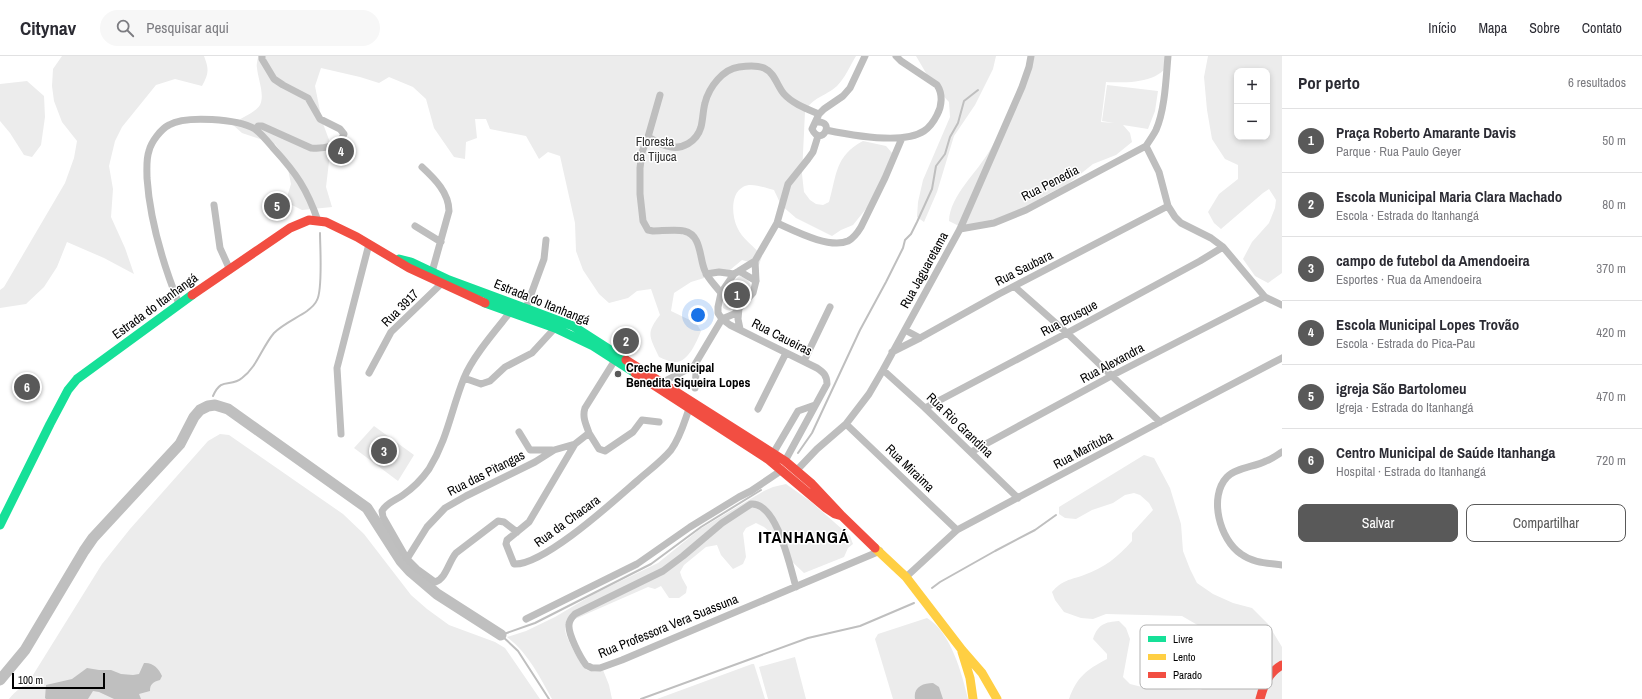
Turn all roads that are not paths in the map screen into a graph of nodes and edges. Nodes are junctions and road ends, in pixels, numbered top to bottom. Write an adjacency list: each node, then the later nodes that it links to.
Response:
1 (262, 56): 9 (street)
2 (865, 56): 7 (street)
3 (896, 56): 13 (street)
4 (1031, 56): 21 (street, Rua Jaguaretama)
5 (1168, 56): 14 (street)
6 (660, 95): 12 (street)
7 (819, 114): 8 (street); 12 (street)
8 (816, 122): 10 (street); 11 (street)
9 (256, 130): 18 (street); 37 (street)
10 (826, 130): 11 (street); 13 (street)
11 (818, 136): 19 (street)
12 (648, 137): 31 (street)
13 (902, 138): 19 (street)
14 (1146, 146): 17 (street); 21 (street, Rua Penedia)
15 (422, 167): 23 (street)
16 (214, 205): 28 (street)
17 (1168, 206): 25 (street); 34 (street, Rua Saubara)
18 (318, 221): 24 (main road, Estrada do Itanhangá); 28 (main road, Estrada do Itanhangá)
19 (777, 223): 27 (street)
20 (415, 226): 23 (street)
21 (960, 229): 46 (street, Rua Jaguaretama)
22 (546, 240): 40 (street)
23 (441, 242): 29 (street)
24 (369, 244): 26 (main road, Estrada do Itanhangá); 72 (street)
25 (1223, 247): 36 (street); 47 (street, Rua Brusque)
26 (396, 259): 29 (main road, Estrada do Itanhangá); 33 (main road, Estrada do Itanhangá)
27 (755, 261): 30 (street); 32 (street)
28 (230, 270): 37 (main road, Estrada do Itanhangá)
29 (432, 272): 40 (main road, Estrada do Itanhangá)
30 (736, 273): 31 (street); 32 (street); 35 (street)
31 (706, 274): 35 (street)
32 (756, 281): 41 (street)
33 (441, 284): 42 (main road, Estrada do Itanhangá); 56 (street, Rua 3917)
34 (1015, 287): 47 (street); 48 (street, Rua Saubara)
35 (721, 294): 43 (street)
36 (1265, 297): 38 (street); 57 (street, Rua Alexandra)
37 (179, 304): 83 (main road, Estrada do Itanhangá)
38 (1282, 305)
39 (830, 307): 53 (street)
40 (526, 308): 59 (main road, Estrada do Itanhangá)
41 (739, 308): 43 (street); 45 (street)
42 (511, 311): 44 (main road, Estrada do Itanhangá); 58 (street)
43 (722, 319): 45 (street, Rua Caueiras); 54 (street)
44 (555, 328): 52 (main road, Estrada do Itanhangá); 58 (street)
45 (740, 329): 50 (street, Rua Caueiras)
46 (905, 330): 48 (street); 49 (street, Rua Jaguaretama)
47 (1067, 333): 57 (street); 63 (street, Rua Brusque)
48 (920, 338): 49 (street, Rua Saubara)
49 (892, 352): 55 (street, Rua Jaguaretama)
50 (786, 353): 53 (street, Rua Caueiras); 64 (street)
51 (1282, 358): 67 (street, Rua Marituba)
52 (615, 360): 62 (main road, Estrada do Itanhangá); 71 (street)
53 (804, 361): 61 (street, Rua Caueiras)
54 (694, 366): 59 (street); 60 (street)
55 (883, 370): 63 (street, Rua Rio Grandina); 68 (street, Rua Jaguaretama)
56 (369, 373)
57 (1113, 375): 67 (street); 75 (street, Rua Alexandra)
58 (464, 378): 87 (street)
59 (663, 382): 77 (main road, Estrada do Itanhangá)
60 (695, 388)
61 (815, 405): 66 (street); 69 (street)
62 (689, 408): 77 (main road, Estrada do Itanhangá); 85 (street, Rua da Chacara)
63 (925, 408): 75 (street, Rua Rio Grandina)
64 (758, 409)
65 (659, 422): 71 (street)
66 (791, 422): 69 (street); 77 (street)
67 (1160, 422): 81 (street, Rua Marituba)
68 (846, 424): 80 (street, Rua Jaguaretama); 84 (street, Rua Miraima)
69 (803, 428): 78 (street)
70 (519, 432): 74 (street)
71 (589, 433): 73 (street, Rua da Chacara)
72 (341, 434)
73 (575, 444): 74 (street, Rua das Pitangas); 85 (street, Rua da Chacara)
74 (554, 450): 87 (street, Rua das Pitangas)
75 (971, 452): 81 (street, Rua Rio Grandina)
76 (1282, 452): 88 (street)
77 (771, 457): 78 (main road, Estrada do Itanhangá); 79 (main road, Estrada do Itanhangá)
78 (786, 461): 80 (main road, Estrada do Itanhangá)
79 (782, 470): 82 (main road, Estrada do Itanhangá); 91 (street)
80 (797, 470): 82 (main road, Estrada do Itanhangá)
81 (1018, 498): 84 (street, Rua Marituba)
82 (842, 516): 86 (main road, Estrada do Itanhangá)
83 (0, 525)
84 (957, 530): 89 (street, Rua Marituba)
85 (517, 532): 87 (street)
86 (880, 551): 89 (main road, Estrada do Itanhangá); 90 (street, Rua Professora Vera Suassuna)
87 (407, 559)
88 (1282, 565)
89 (906, 577): 92 (main road, Estrada do Itanhangá)
90 (796, 587): 90 (street, Rua Professora Vera Suassuna)
91 (526, 619)
92 (962, 650): 96 (main road); 97 (main road, Estrada do Itanhangá)
93 (1282, 665): 94 (main road)
94 (1272, 671)
95 (1263, 689): 98 (main road)
96 (973, 699)
97 (997, 699)
98 (1260, 699)

